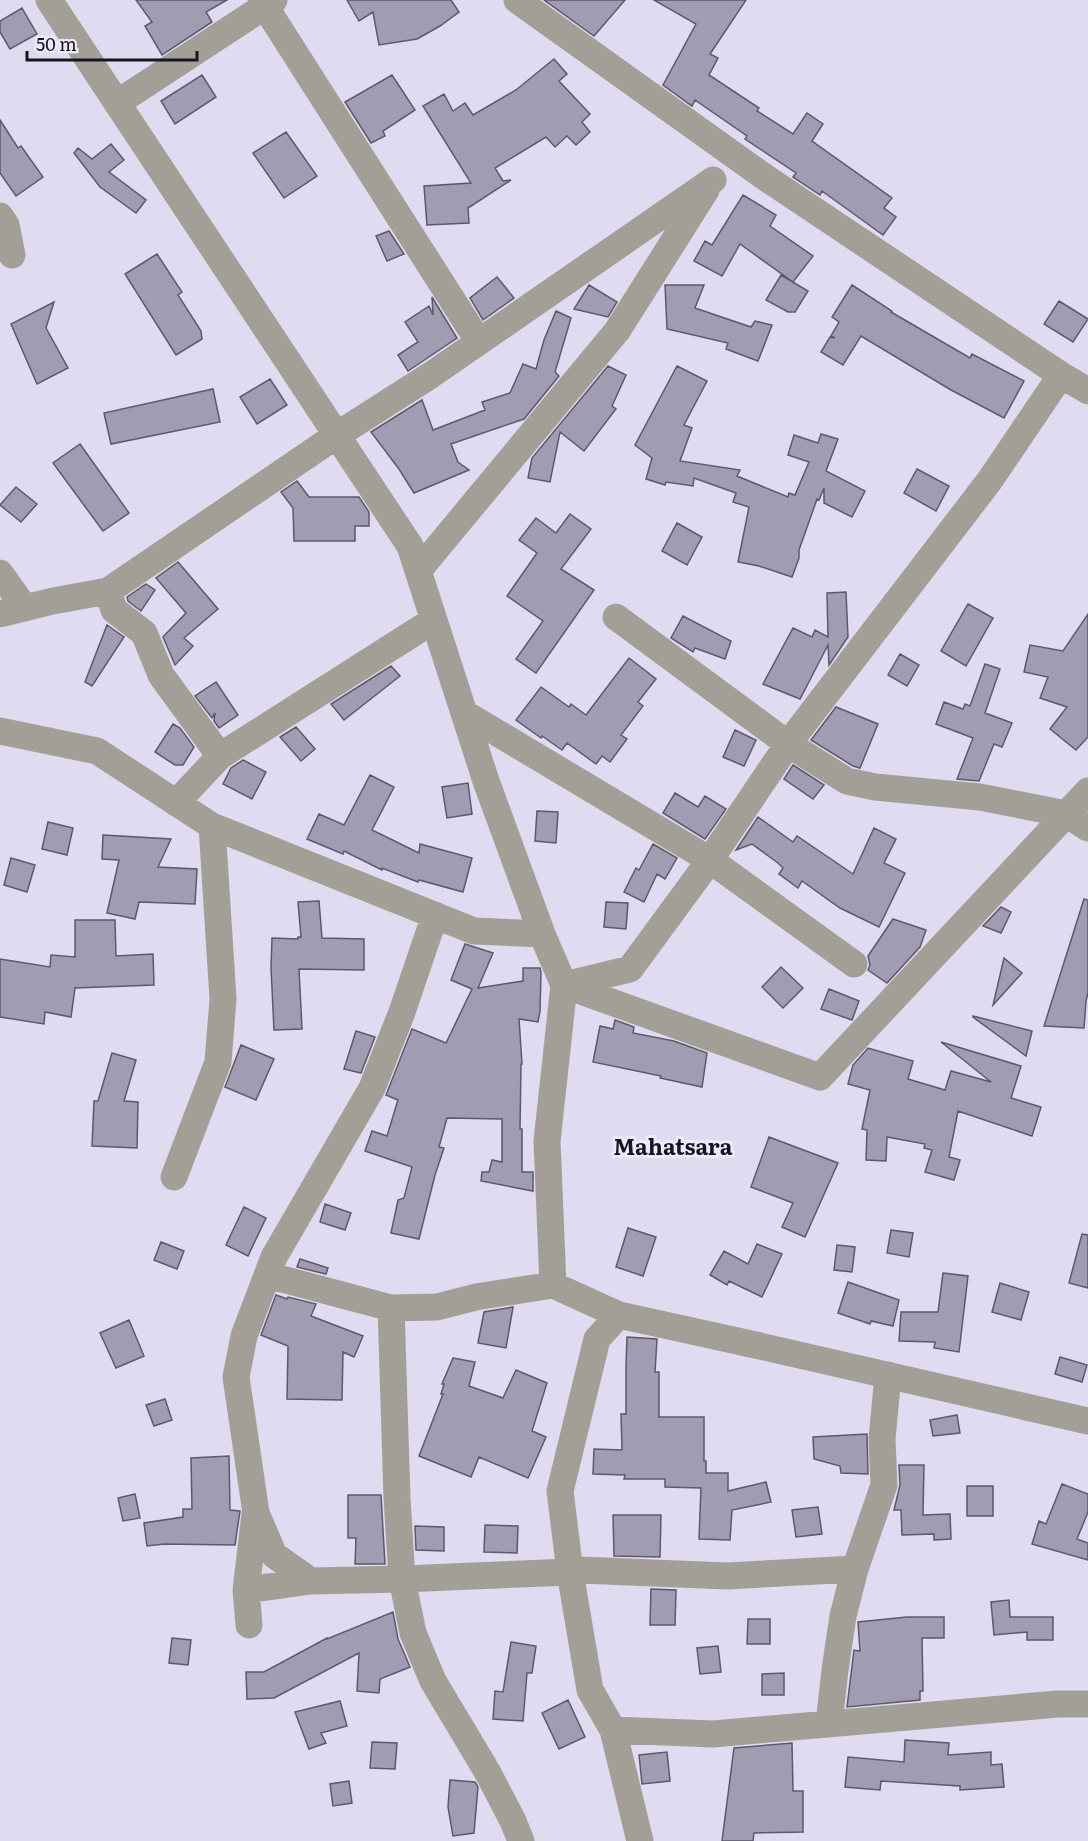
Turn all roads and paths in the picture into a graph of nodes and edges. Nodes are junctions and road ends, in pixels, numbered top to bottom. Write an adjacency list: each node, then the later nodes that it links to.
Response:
1 (49, 0): 4 (street)
2 (517, 0): 5 (street)
3 (267, 2): 4 (street); 9 (street)
4 (117, 103): 12 (street)
5 (730, 153): 6 (street); 10 (street)
6 (713, 180): 9 (street); 13 (street)
7 (0, 216): 8 (street)
8 (12, 255)
9 (479, 342): 12 (street)
10 (1060, 375): 11 (street); 21 (street)
11 (1088, 390)
12 (337, 435): 13 (street); 15 (street)
13 (418, 570): 18 (street)
14 (0, 573): 16 (street)
15 (108, 591): 16 (street); 22 (street)
16 (13, 611)
17 (616, 617): 21 (street)
18 (434, 620): 19 (street); 22 (street)
19 (464, 713): 27 (street); 29 (street)
20 (0, 731): 24 (street)
21 (788, 744): 25 (street); 27 (street)
22 (220, 756): 24 (street)
23 (1088, 791): 25 (street)
24 (176, 803): 26 (street)
25 (1077, 821): 31 (street)
26 (212, 826): 28 (street); 32 (street)
27 (710, 860): 30 (street); 31 (street)
28 (435, 915): 29 (street); 33 (street)
29 (542, 934): 31 (street)
30 (854, 964)
31 (564, 985): 34 (street)
32 (174, 1177)
33 (267, 1275): 35 (street); 39 (street)
34 (553, 1285): 35 (street); 36 (street)
35 (391, 1308): 42 (street)
36 (619, 1315): 37 (street); 41 (street)
37 (888, 1375): 38 (street); 40 (street)
38 (1088, 1421)
39 (256, 1513): 43 (street); 44 (street)
40 (855, 1569): 41 (street); 47 (street)
41 (570, 1572): 42 (street); 48 (street)
42 (402, 1580): 43 (street); 49 (street)
43 (312, 1581): 44 (street)
44 (246, 1590): 45 (street)
45 (249, 1625)
46 (1088, 1704): 47 (street)
47 (829, 1724): 48 (street)
48 (613, 1730): 50 (street)
49 (521, 1841)
50 (640, 1841)

